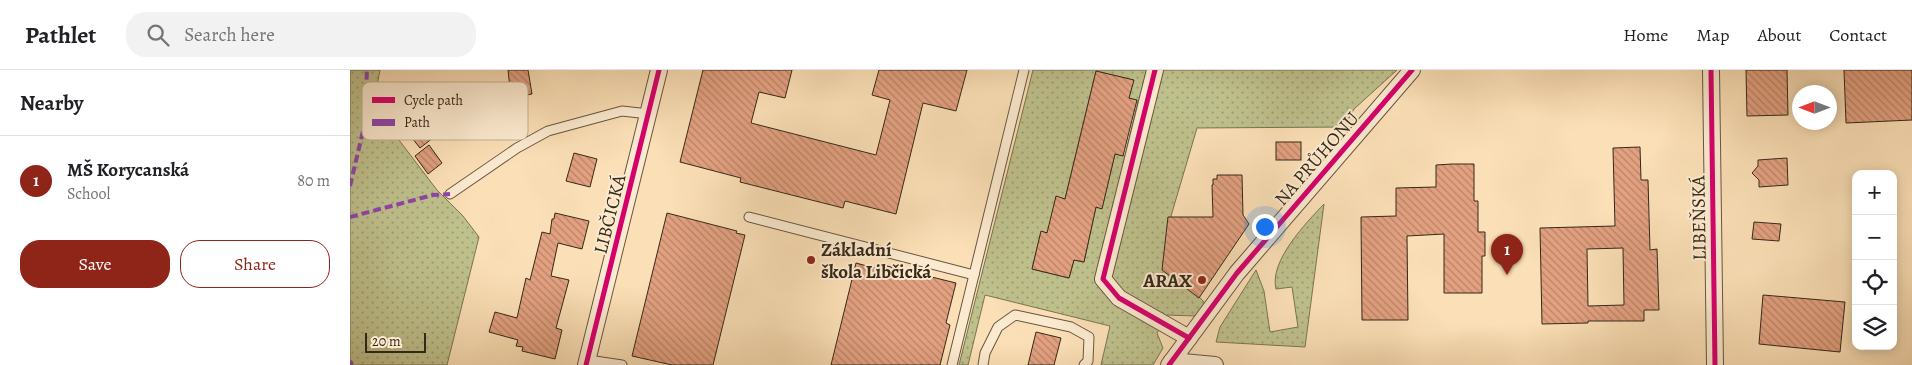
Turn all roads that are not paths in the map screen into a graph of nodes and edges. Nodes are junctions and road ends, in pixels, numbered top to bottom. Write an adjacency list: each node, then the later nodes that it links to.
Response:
1 (659, 70): 6 (street, LIBČICKÁ)
2 (1024, 70): 9 (lane)
3 (1155, 70): 10 (street)
4 (1412, 70): 10 (street, NA PRŮHONU)
5 (1711, 70): 18 (street, LIBEŇSKÁ)
6 (649, 114): 7 (lane); 11 (street, LIBČICKÁ)
7 (450, 194)
8 (749, 217): 9 (lane)
9 (974, 275): 14 (lane)
10 (1189, 338): 12 (street, NA PRŮHONU)
11 (587, 362): 13 (lane)
12 (1170, 363): 17 (street)
13 (622, 365)
14 (952, 365)
15 (984, 365): 16 (lane)
16 (1084, 365)
17 (1214, 365)
18 (1716, 365)

